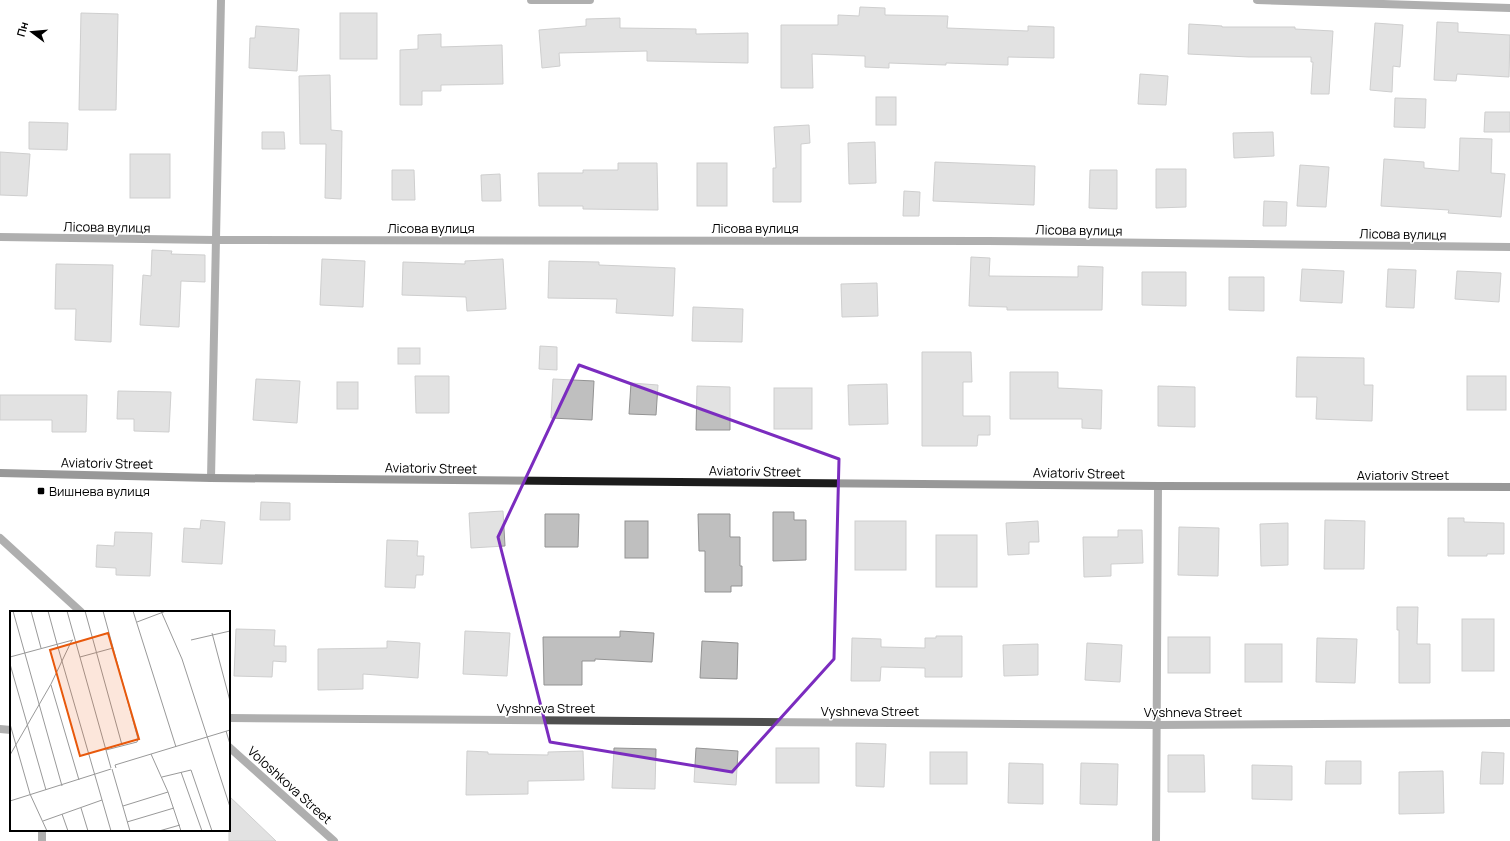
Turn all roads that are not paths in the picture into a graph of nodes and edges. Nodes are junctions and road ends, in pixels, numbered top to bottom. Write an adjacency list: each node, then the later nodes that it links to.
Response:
1 (220, 0): 7 (street)
2 (532, 0): 3 (street)
3 (590, 0)
4 (1257, 0): 5 (street)
5 (1510, 8)
6 (0, 237): 7 (street, Лісова вулиця)
7 (215, 240): 8 (street, Лісова вулиця); 10 (street)
8 (1510, 247)
9 (0, 473): 10 (main road, Aviatoriv Street)
10 (210, 478): 11 (main road, Aviatoriv Street)
11 (1158, 486): 12 (main road, Aviatoriv Street); 17 (street)
12 (1510, 487)
13 (0, 538): 14 (street)
14 (80, 611)
15 (230, 718): 17 (street, Vyshneva Street)
16 (1510, 723): 17 (street, Vyshneva Street)
17 (1156, 725): 20 (street)
18 (230, 748): 19 (street, Voloshkova Street)
19 (334, 841)
20 (1156, 841)

